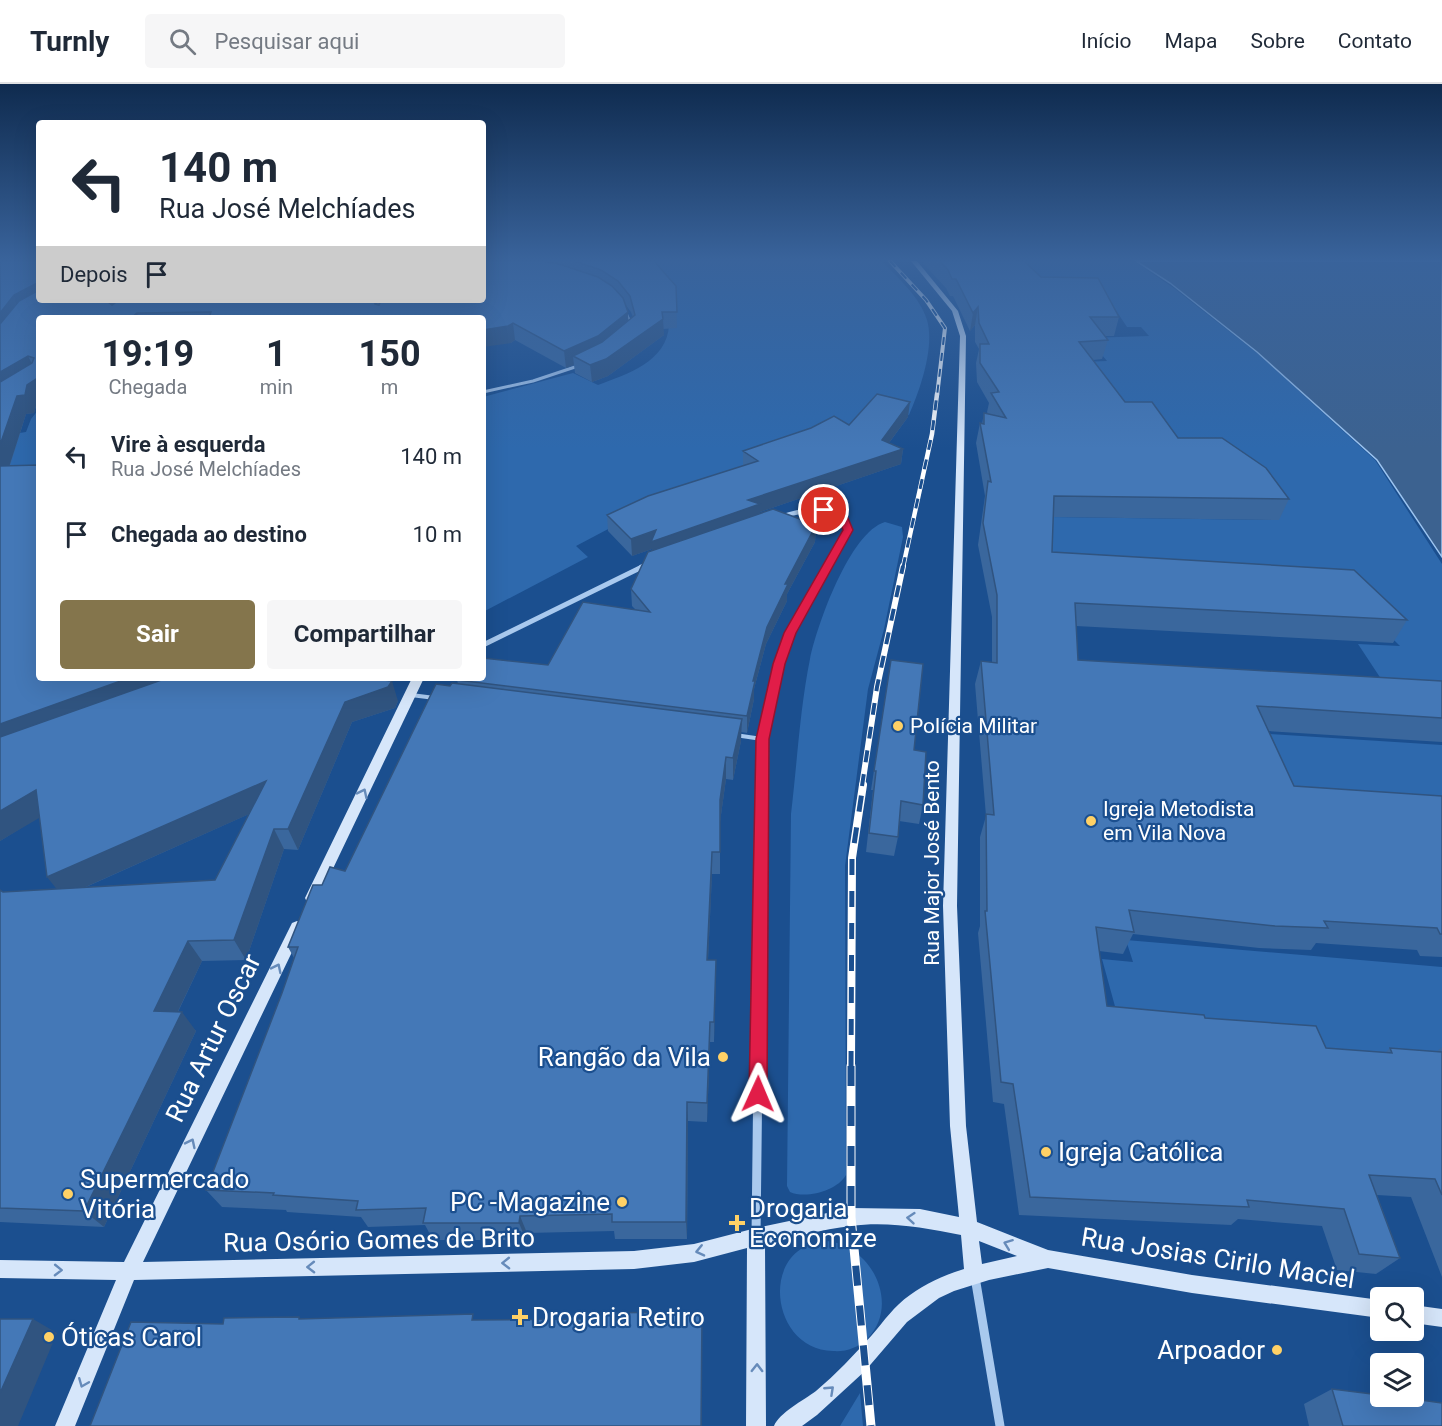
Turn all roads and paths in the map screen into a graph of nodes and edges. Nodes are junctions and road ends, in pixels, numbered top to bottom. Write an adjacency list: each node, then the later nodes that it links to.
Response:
1 (631, 324): 3 (street)
2 (959, 324): 14 (street, Rua Major José Bento)
3 (629, 335)
4 (589, 362): 5 (street)
5 (486, 391)
6 (778, 518): 13 (street)
7 (653, 562): 8 (street)
8 (486, 643)
9 (417, 681): 10 (street, Rua Artur Oscar)
10 (411, 695): 11 (lane); 18 (street, Rua Artur Oscar, one-way to 10)
11 (446, 699)
12 (727, 734): 13 (lane)
13 (762, 739): 15 (street)
14 (969, 1228): 15 (street, Rua Josias Cirilo Maciel, one-way to 15); 16 (street, Rua Josias Cirilo Maciel, one-way to 14); 19 (street, Rua Major José Bento)
15 (756, 1236): 18 (street, Rua Osório Gomes de Brito, one-way to 18); 24 (street, one-way to 15)
16 (1048, 1259): 19 (street, Rua Josias Cirilo Maciel); 20 (street, Rua Josias Cirilo Maciel)
17 (0, 1269): 18 (street, Rua Osório Gomes de Brito, one-way to 18)
18 (129, 1271): 23 (street, Rua Artur Oscar, one-way to 23)
19 (974, 1274): 25 (street, Rua Josias Cirilo Maciel, one-way to 19); 26 (street)
20 (1370, 1308)
21 (1424, 1316): 22 (street)
22 (1442, 1318)
23 (65, 1426)
24 (756, 1426)
25 (784, 1426)
26 (1000, 1426)

